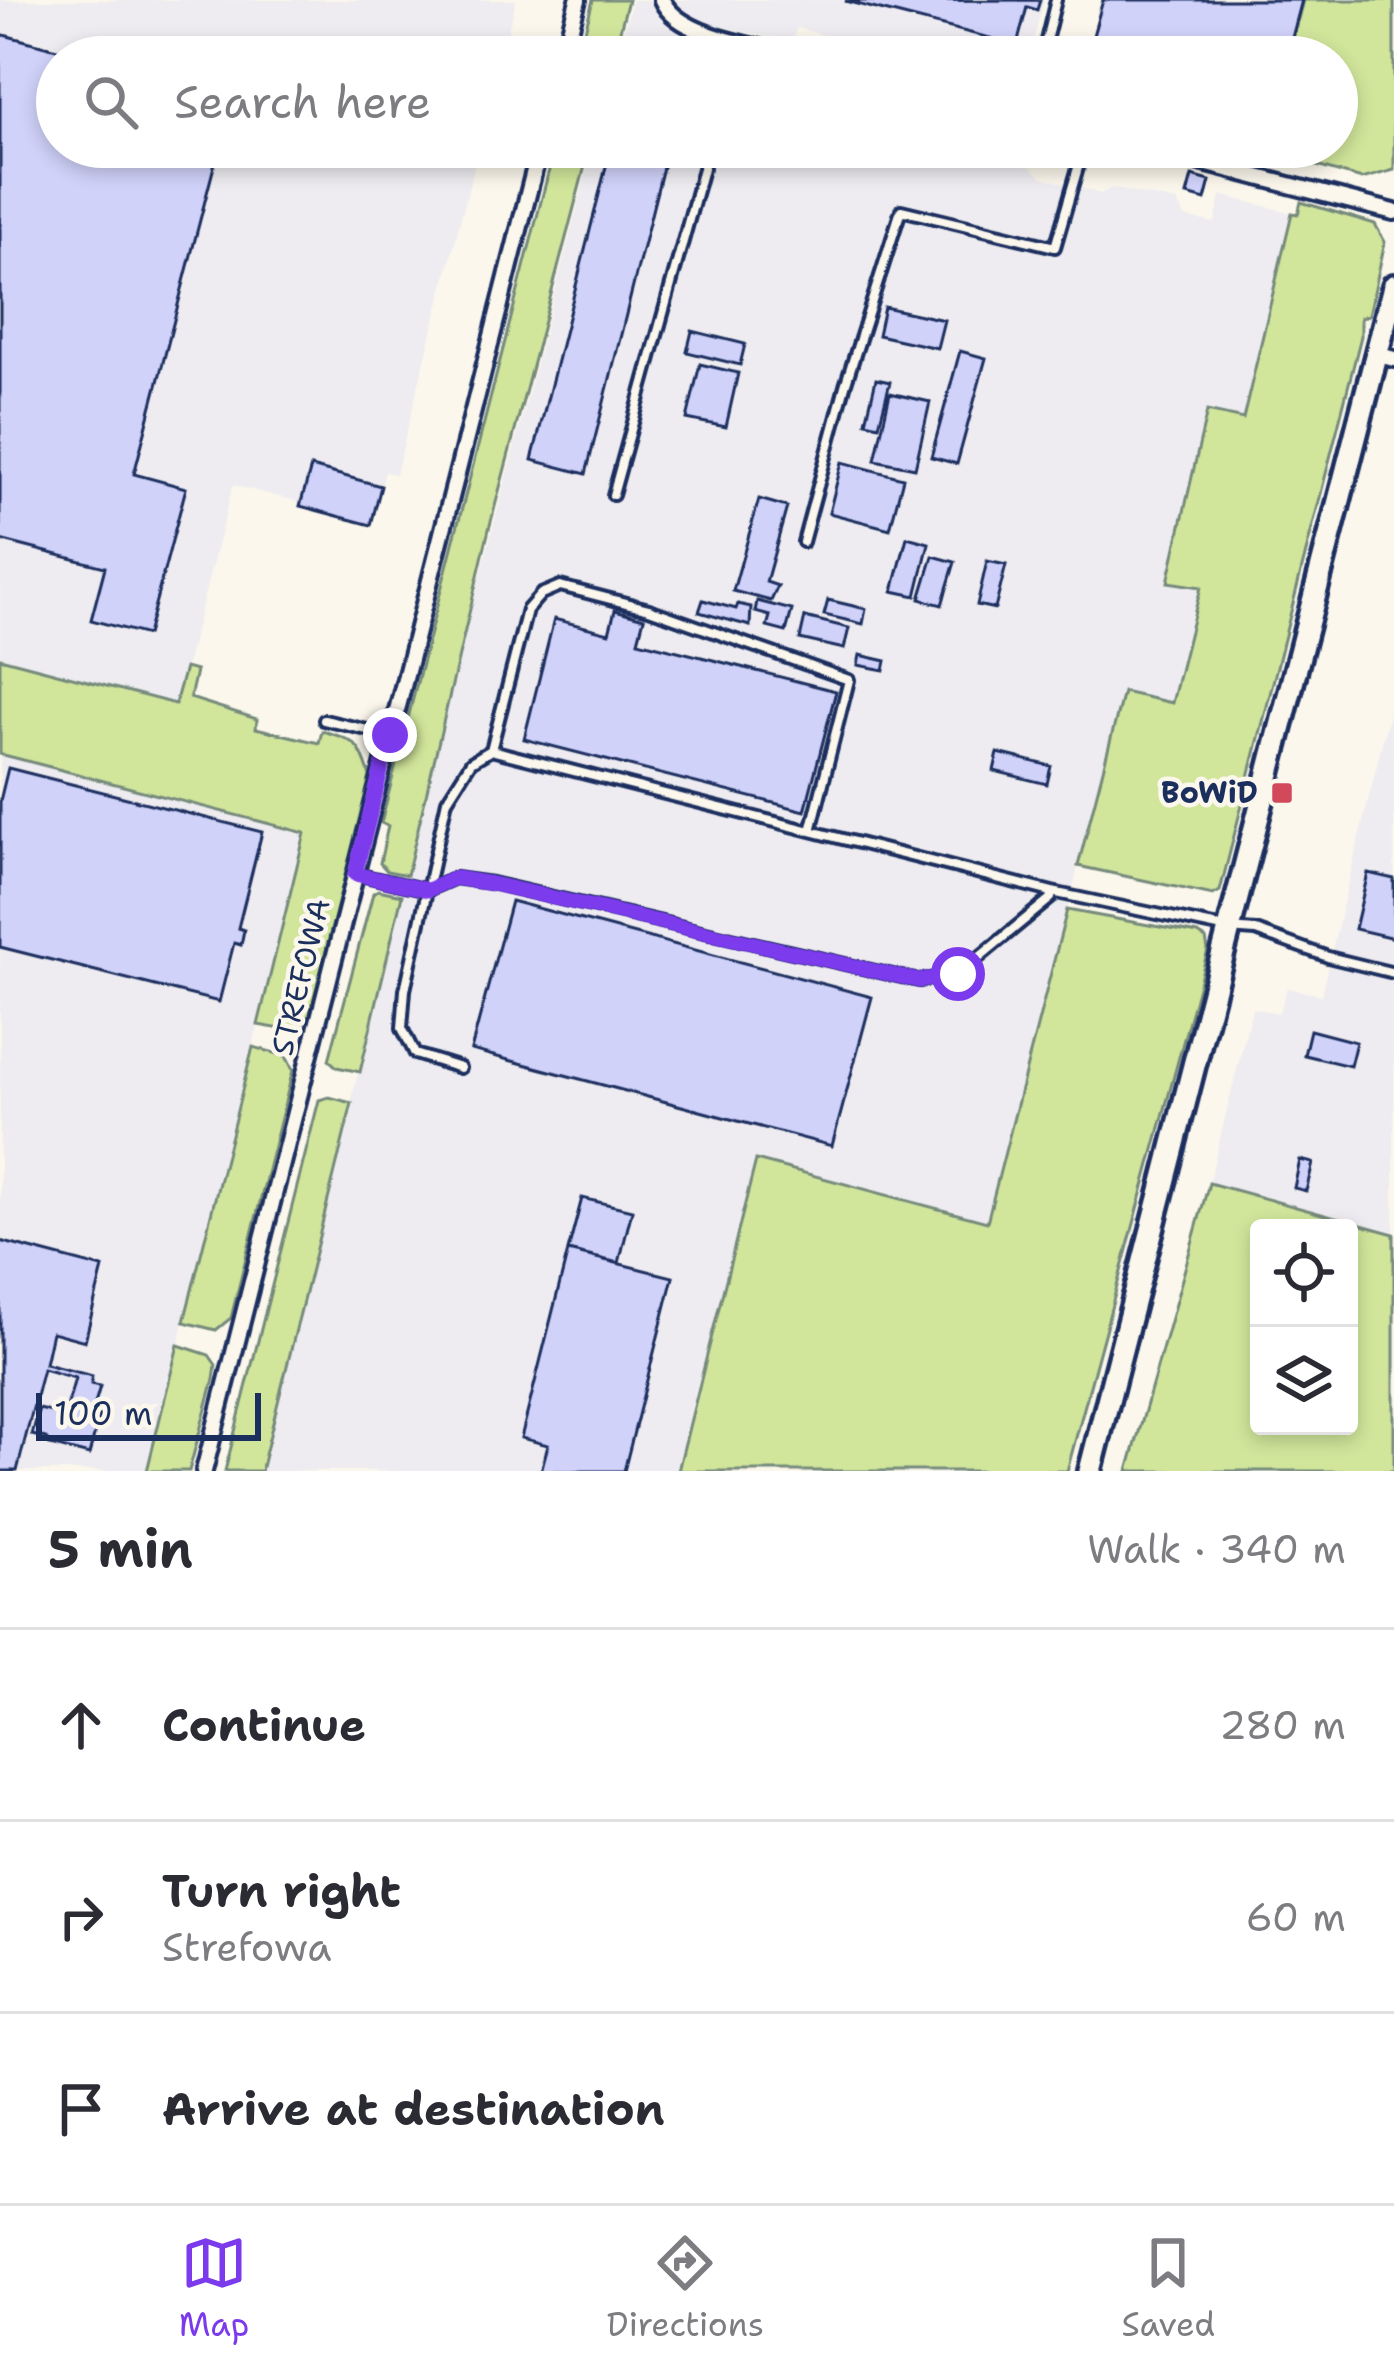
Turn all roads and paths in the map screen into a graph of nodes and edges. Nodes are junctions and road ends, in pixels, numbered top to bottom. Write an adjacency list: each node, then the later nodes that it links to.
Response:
1 (578, 0): 4 (street)
2 (662, 0): 5 (street)
3 (1056, 0): 6 (lane)
4 (569, 36)
5 (722, 36)
6 (1047, 36)
7 (535, 168): 17 (street, STREFOWA)
8 (703, 168): 14 (lane)
9 (1078, 168): 15 (lane)
10 (1223, 168): 11 (street)
11 (1394, 212)
12 (1394, 286): 13 (main road)
13 (1385, 357): 23 (main road)
14 (613, 495)
15 (803, 542)
16 (324, 720): 17 (lane)
17 (390, 735): 20 (street, STREFOWA)
18 (491, 750): 19 (lane); 19 (lane); 21 (lane)
19 (811, 831): 22 (lane)
20 (355, 874): 21 (lane); 26 (street, STREFOWA)
21 (428, 890): 22 (lane); 25 (lane)
22 (1052, 892): 23 (lane)
23 (1228, 928): 24 (lane); 27 (main road)
24 (1394, 973)
25 (460, 1068)
26 (204, 1471)
27 (1090, 1471)

